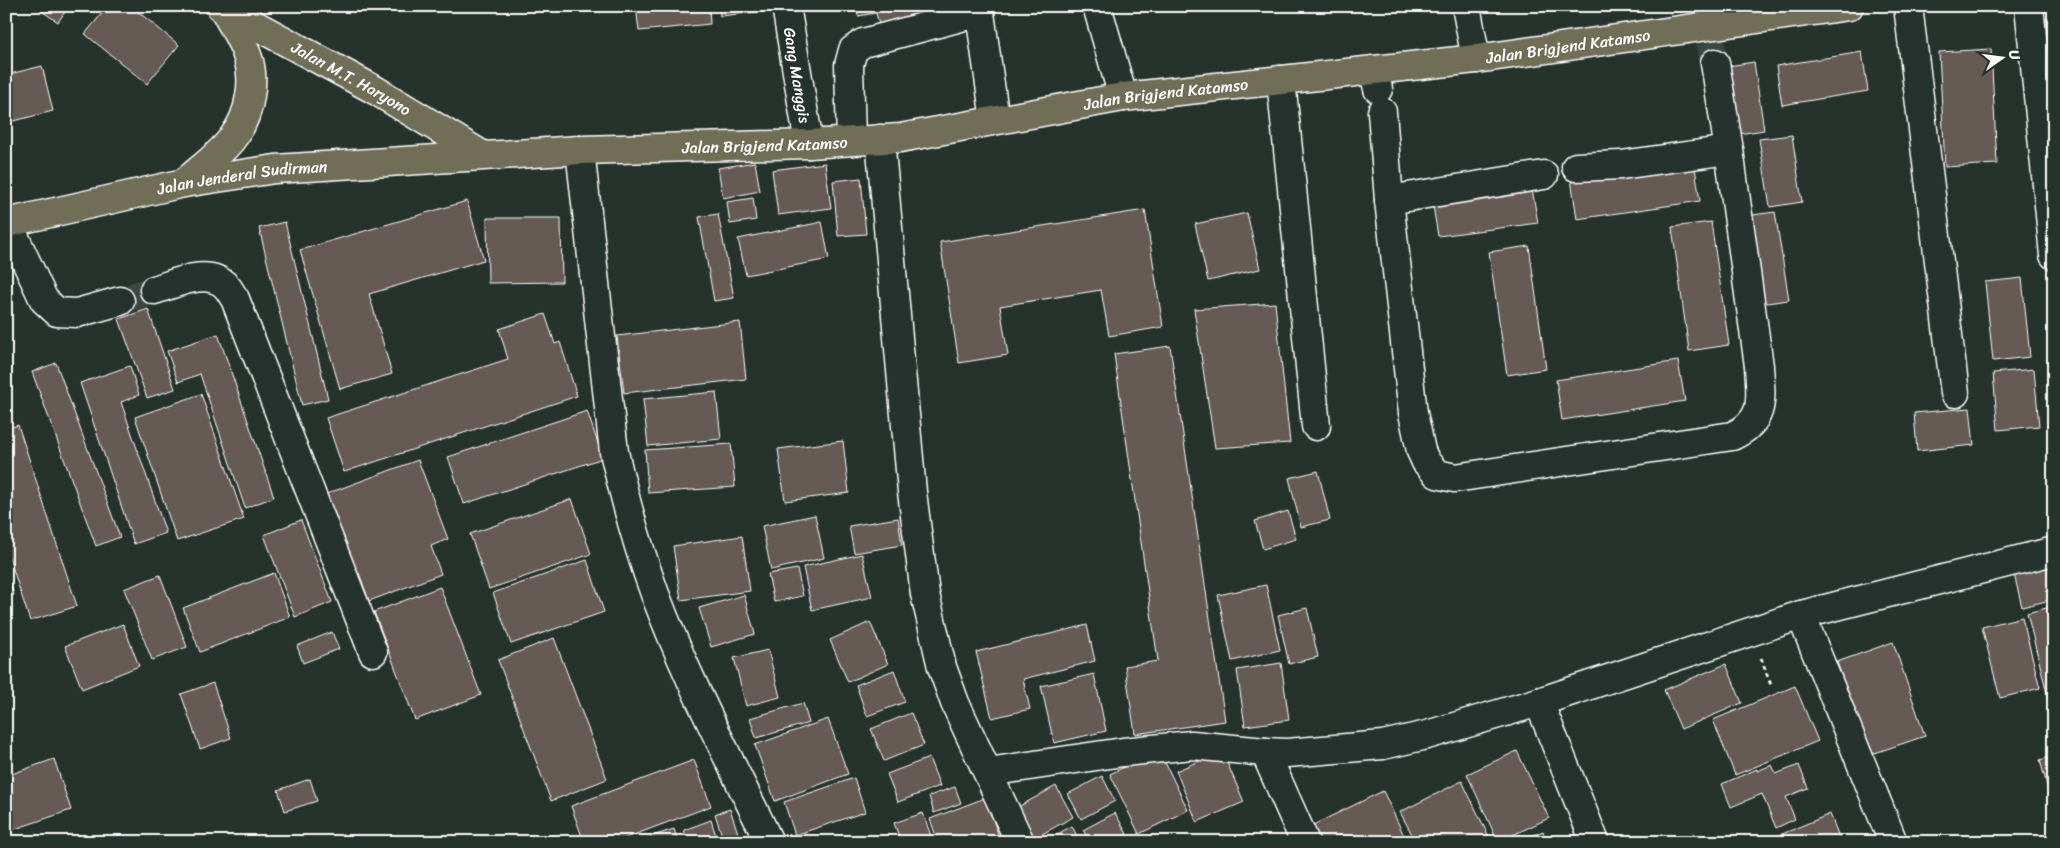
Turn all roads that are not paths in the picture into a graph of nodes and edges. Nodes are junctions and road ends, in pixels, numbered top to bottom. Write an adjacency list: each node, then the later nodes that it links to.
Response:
1 (786, 6): 17 (street, Gang Manggis)
2 (1097, 6): 13 (street)
3 (1466, 6): 10 (street)
4 (1849, 6): 9 (main road, Jalan Brigjend Katamso)
5 (1908, 6): 29 (street)
6 (2028, 6): 26 (street)
7 (222, 8): 20 (main road, Jalan M.T. Haryono); 23 (main road)
8 (980, 9): 14 (street); 16 (street)
9 (1710, 44): 10 (main road, Jalan Brigjend Katamso); 19 (street)
10 (1476, 59): 12 (main road, Jalan Brigjend Katamso)
11 (1281, 80): 12 (main road, Jalan Brigjend Katamso); 13 (main road, Jalan Brigjend Katamso); 30 (street)
12 (1378, 90): 24 (street)
13 (1123, 97): 14 (main road, Jalan Brigjend Katamso)
14 (996, 120): 15 (main road, Jalan Brigjend Katamso)
15 (880, 139): 16 (main road, Jalan Brigjend Katamso); 36 (street)
16 (851, 141): 17 (main road, Jalan Brigjend Katamso)
17 (809, 144): 18 (main road, Jalan Brigjend Katamso)
18 (580, 150): 20 (main road, Jalan Brigjend Katamso); 37 (street)
19 (1730, 150): 21 (street); 24 (street)
20 (482, 154): 23 (main road, Jalan Jenderal Sudirman)
21 (1576, 167)
22 (1544, 175): 24 (street)
23 (184, 183): 25 (main road, Jalan Jenderal Sudirman)
24 (1389, 200)
25 (7, 223): 28 (street)
26 (2054, 255)
27 (154, 290): 33 (street)
28 (120, 301)
29 (1955, 393)
30 (1316, 426)
31 (2054, 551): 32 (street)
32 (1801, 615): 34 (street); 41 (street)
33 (373, 652)
34 (1539, 702): 35 (street); 40 (street)
35 (1265, 752): 36 (street); 39 (street)
36 (988, 772): 38 (street)
37 (769, 842)
38 (1020, 842)
39 (1305, 842)
40 (1595, 842)
41 (1893, 842)

